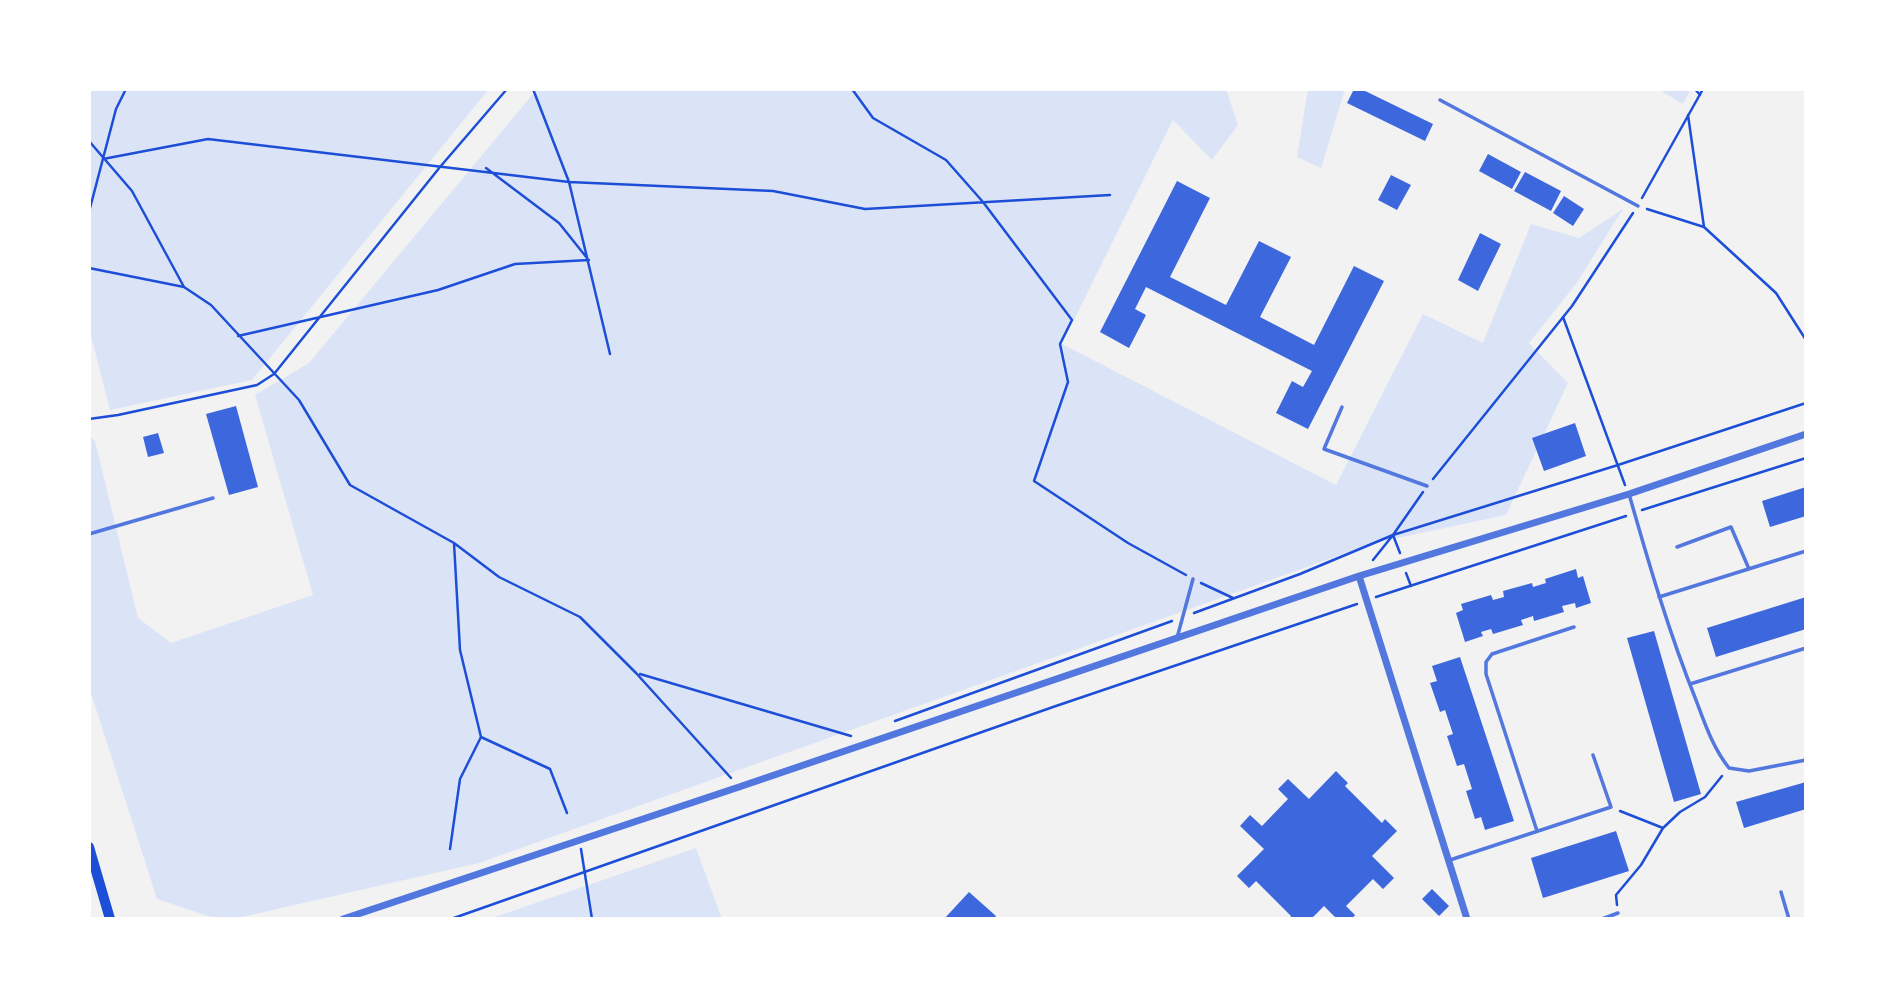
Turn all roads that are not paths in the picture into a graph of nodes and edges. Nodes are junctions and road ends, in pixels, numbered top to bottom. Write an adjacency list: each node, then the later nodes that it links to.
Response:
1 (1440, 100): 2 (lane)
2 (1638, 206)
3 (1342, 407): 5 (lane)
4 (1806, 434): 6 (street)
5 (1427, 486)
6 (1629, 495): 12 (street); 14 (lane)
7 (213, 498): 8 (lane)
8 (89, 534)
9 (1677, 547): 11 (lane)
10 (1806, 551): 11 (lane)
11 (1749, 569): 14 (lane)
12 (1359, 576): 16 (street); 23 (street)
13 (1193, 579): 16 (lane)
14 (1659, 597): 18 (lane)
15 (1574, 627): 21 (lane)
16 (1177, 639): 27 (street)
17 (1806, 648): 18 (lane)
18 (1690, 684): 20 (lane)
19 (1593, 755): 21 (lane)
20 (1806, 760)
21 (1537, 831): 23 (lane)
22 (89, 847): 26 (main road)
23 (1448, 860): 28 (street)
24 (1781, 892): 30 (lane)
25 (1618, 913): 29 (lane)
26 (110, 919)
27 (343, 919)
28 (1467, 919)
29 (1602, 919)
30 (1789, 919)

